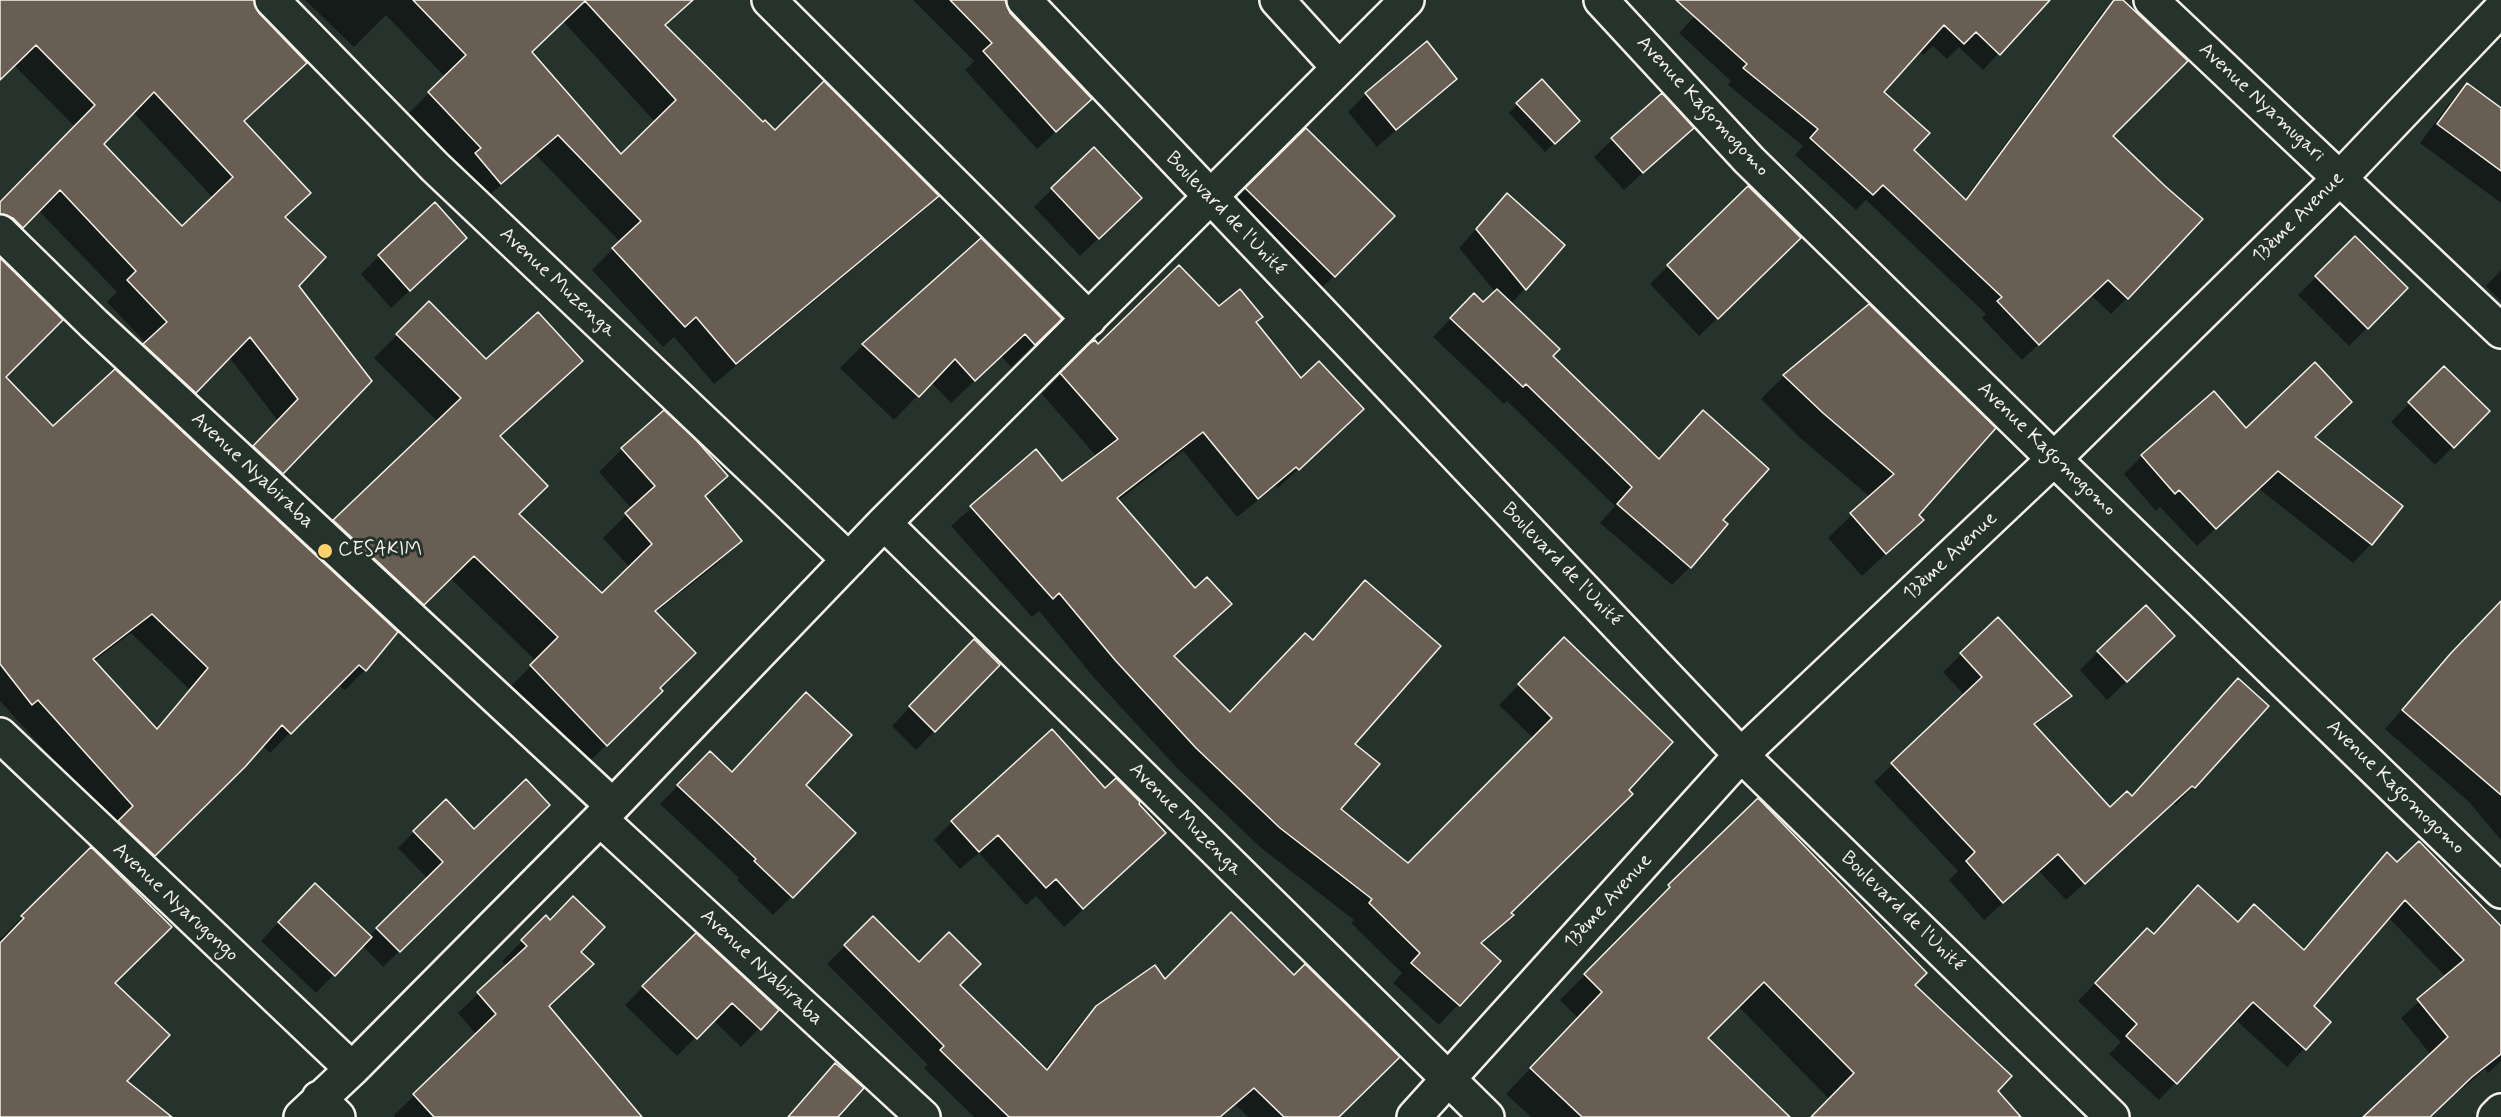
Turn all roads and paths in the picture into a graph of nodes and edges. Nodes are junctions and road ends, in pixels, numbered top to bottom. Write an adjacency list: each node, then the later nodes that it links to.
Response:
1 (272, 0): 17 (street, Avenue Muzenga)
2 (770, 0): 13 (street)
3 (1024, 0): 11 (street, Boulevard de l'Unité)
4 (1277, 0): 9 (street)
5 (1407, 0): 9 (street)
6 (1601, 0): 15 (street, Avenue Kagomogomo)
7 (2151, 0): 10 (street, Avenue Nyamugari)
8 (2501, 9): 10 (street, 13ème Avenue)
9 (1339, 68): 11 (street)
10 (2340, 178): 14 (street, Avenue Nyamugari); 15 (street, 13ème Avenue)
11 (1210, 197): 13 (street); 19 (street, Boulevard de l'Unité)
12 (0, 232): 20 (street, Avenue Nyabiraba)
13 (1089, 319): 16 (street)
14 (2501, 331)
15 (2054, 459): 19 (street, 13ème Avenue); 21 (street, Avenue Kagomogomo)
16 (884, 523): 17 (street); 23 (street, Avenue Muzenga)
17 (849, 560): 20 (street)
18 (0, 735): 22 (street, Avenue Nyarugongo)
19 (1741, 755): 23 (street, 13ème Avenue); 26 (street, Boulevard de l'Unité)
20 (606, 812): 22 (street); 27 (street, Avenue Nyabiraba)
21 (2501, 891)
22 (352, 1069): 24 (street)
23 (1450, 1080): 28 (street, 13ème Avenue); 29 (street, Avenue Muzenga)
24 (319, 1111)
25 (2501, 1111): 30 (street)
26 (2099, 1113)
27 (922, 1117)
28 (1414, 1117)
29 (1487, 1117)
30 (2495, 1117)

